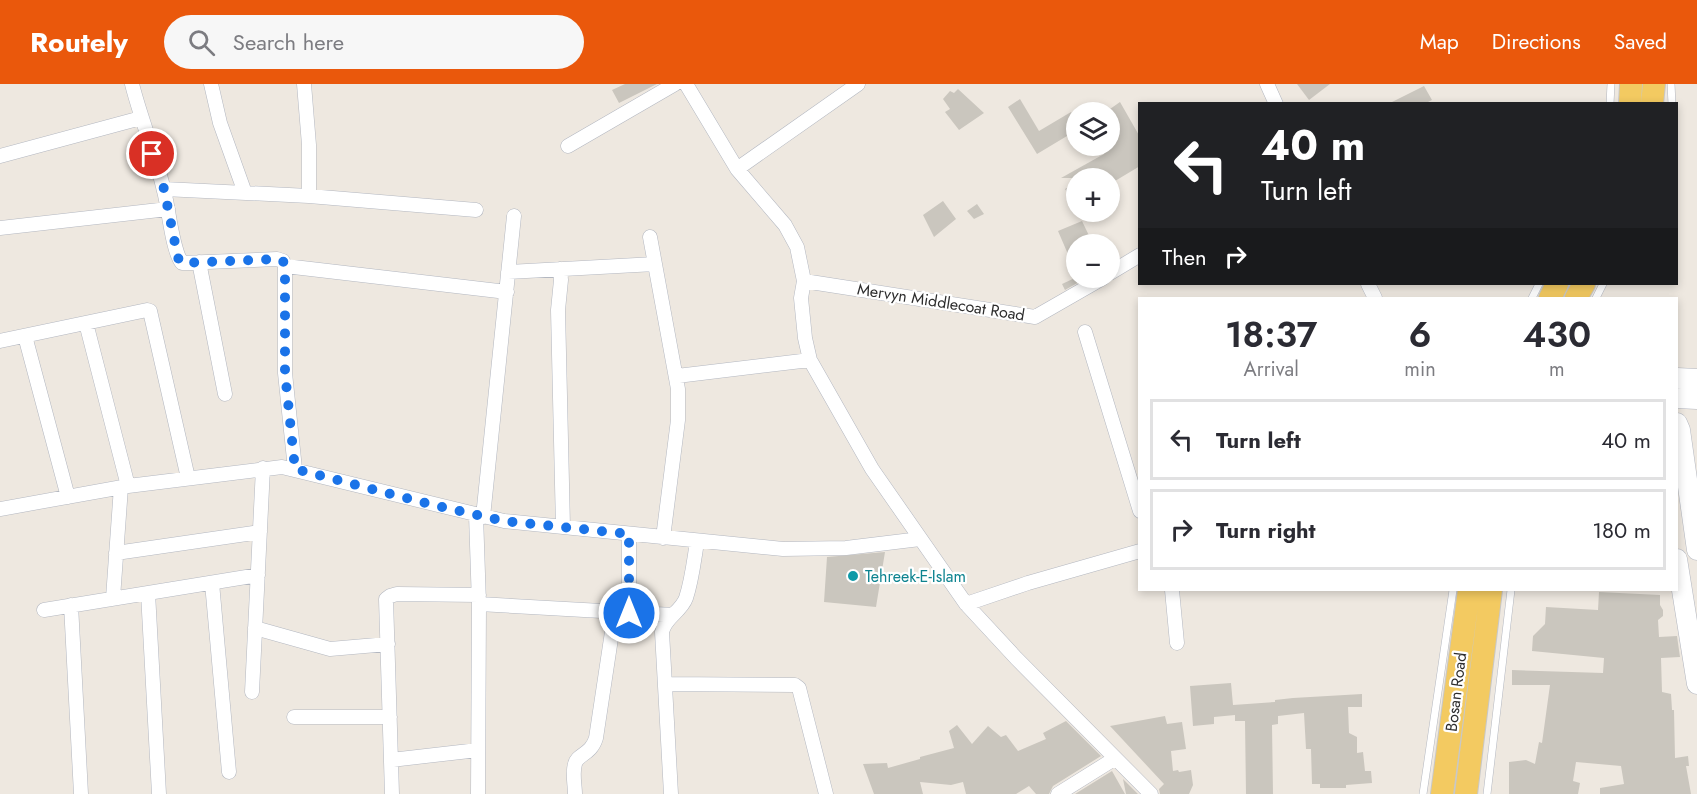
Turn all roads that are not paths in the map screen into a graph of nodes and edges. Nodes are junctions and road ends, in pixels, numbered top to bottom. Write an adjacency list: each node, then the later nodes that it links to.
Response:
1 (132, 84): 17 (street)
2 (211, 84): 22 (street)
3 (304, 84): 23 (street)
4 (675, 84): 18 (street)
5 (686, 84): 20 (street)
6 (858, 84): 20 (street)
7 (1267, 84): 12 (street)
8 (1611, 84): 13 (lane)
9 (1630, 84): 14 (main road)
10 (1654, 84): 15 (main road)
11 (1671, 84): 16 (lane)
12 (1275, 102)
13 (1610, 102)
14 (1630, 102)
15 (1652, 102)
16 (1672, 102)
17 (141, 118): 19 (street); 21 (street)
18 (568, 146)
19 (0, 156)
20 (736, 169): 36 (street)
21 (164, 189): 22 (street); 24 (street)
22 (245, 193): 23 (street)
23 (309, 196): 25 (street)
24 (168, 208): 27 (street); 30 (street)
25 (476, 210)
26 (514, 216): 35 (street)
27 (0, 228)
28 (650, 237): 31 (street)
29 (1138, 256): 33 (street)
30 (199, 262): 32 (street); 47 (street)
31 (655, 264): 34 (street); 44 (street)
32 (285, 266): 38 (street); 52 (street)
33 (1120, 267)
34 (560, 269): 35 (street); 59 (street)
35 (508, 272): 38 (street)
36 (804, 281): 37 (street, Mervyn Middlecoat Road); 43 (street)
37 (1086, 288)
38 (507, 292): 58 (street)
39 (86, 323): 41 (street); 53 (street); 54 (street)
40 (1085, 332): 56 (street)
41 (25, 336): 42 (street); 55 (street)
42 (0, 341)
43 (810, 360): 44 (street); 63 (street)
44 (677, 376): 62 (street)
45 (1678, 378): 46 (street)
46 (1697, 379)
47 (225, 394)
48 (1678, 398): 49 (street)
49 (1697, 399)
50 (1678, 425): 65 (street)
51 (263, 468): 52 (street); 53 (street); 60 (street)
52 (295, 469): 58 (street)
53 (188, 478): 54 (street)
54 (124, 487): 55 (street); 67 (street)
55 (68, 497): 57 (street)
56 (1138, 504)
57 (0, 509)
58 (480, 516): 59 (street); 78 (street)
59 (563, 527): 61 (street)
60 (260, 532): 67 (street); 69 (street)
61 (629, 534): 62 (street); 83 (street)
62 (663, 538): 64 (street)
63 (920, 539): 64 (street); 79 (street)
64 (697, 542): 84 (street)
65 (1697, 550)
66 (1138, 552): 79 (street)
67 (116, 553): 77 (street)
68 (1678, 565): 89 (street)
69 (258, 575): 70 (street); 85 (street)
70 (212, 583): 76 (street); 96 (street)
71 (1172, 591): 86 (street)
72 (1453, 591): 106 (lane)
73 (1469, 591): 107 (main road, Bosan Road)
74 (1491, 591): 108 (main road, Bosan Road)
75 (1511, 591): 109 (lane)
76 (148, 593): 77 (street); 98 (street)
77 (113, 598): 80 (street)
78 (479, 600): 82 (street); 87 (street); 93 (street)
79 (966, 604): 94 (street)
80 (71, 605): 81 (street); 97 (street)
81 (44, 610)
82 (615, 612): 83 (street); 101 (street)
83 (629, 613): 84 (street)
84 (674, 615): 88 (street)
85 (255, 628): 87 (street); 90 (street)
86 (1177, 643)
87 (388, 644): 92 (street)
88 (665, 684): 102 (street); 103 (street)
89 (1697, 684)
90 (252, 692)
91 (294, 717): 92 (street)
92 (390, 717): 95 (street)
93 (478, 750): 95 (street); 100 (street)
94 (1114, 759): 104 (street); 105 (street)
95 (391, 760): 99 (street)
96 (229, 772)
97 (81, 794)
98 (159, 794)
99 (392, 794)
100 (478, 794)
101 (575, 794)
102 (671, 794)
103 (826, 794)
104 (1058, 794)
105 (1151, 794)
106 (1423, 794)
107 (1442, 794)
108 (1466, 794)
109 (1487, 794)

